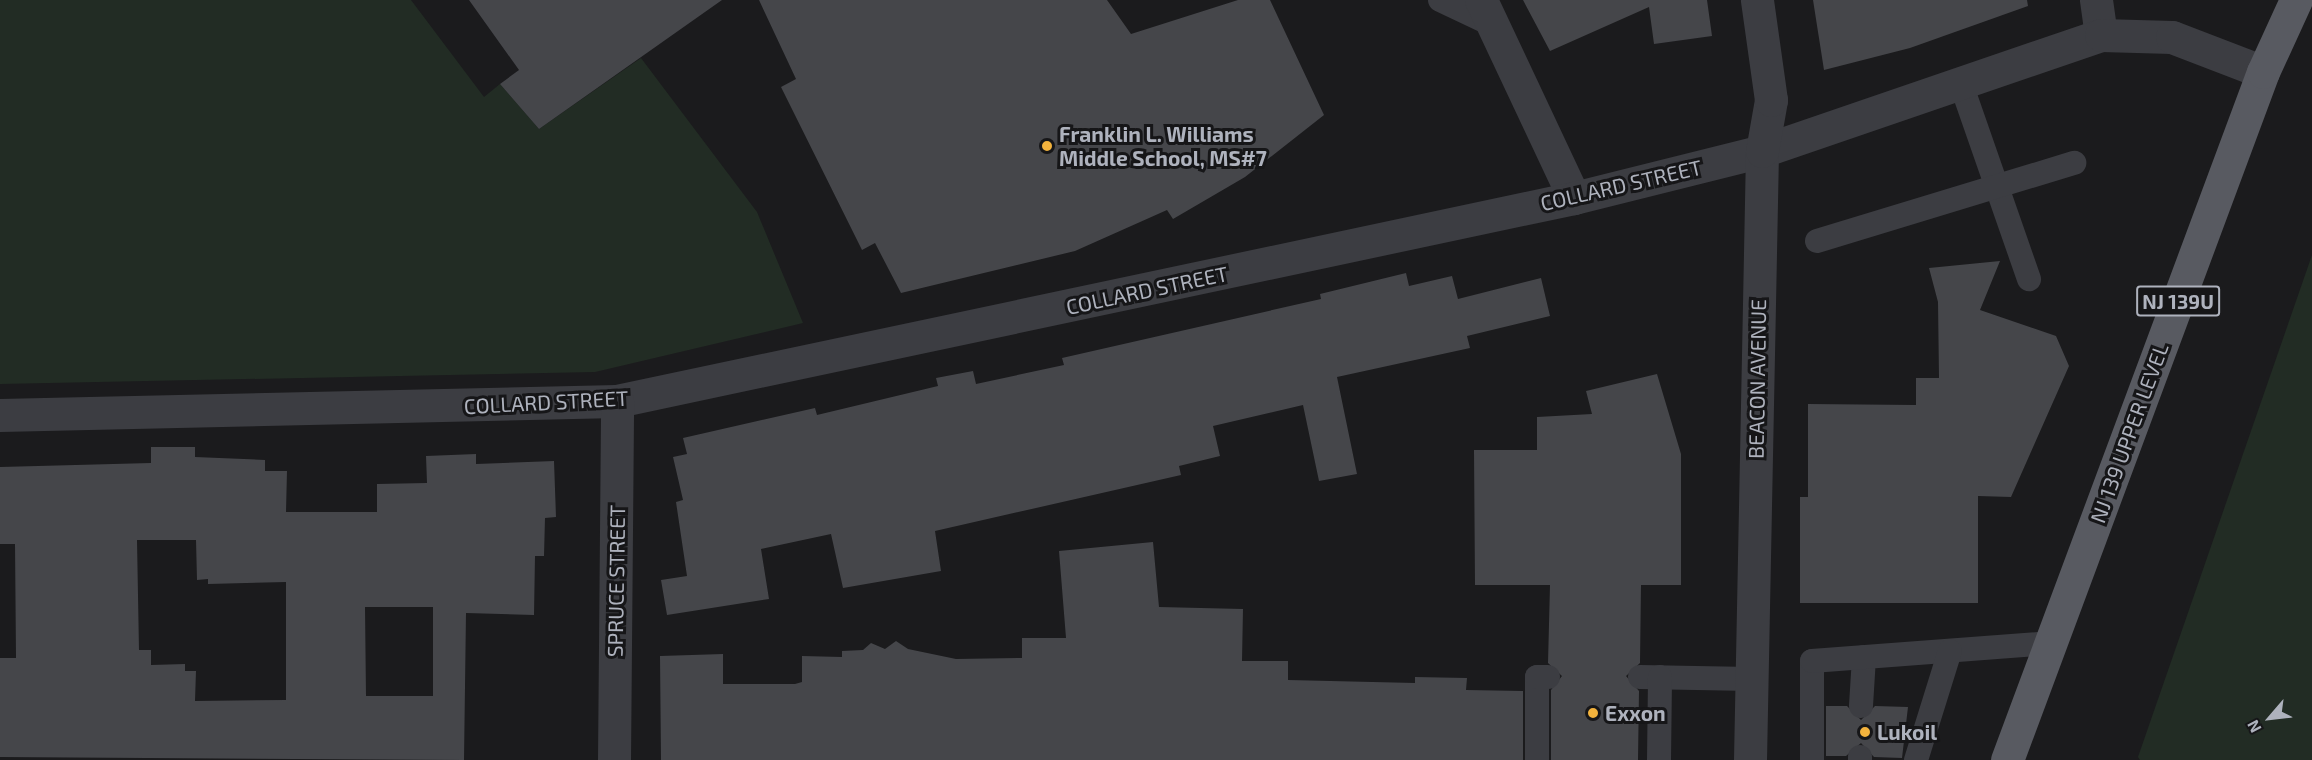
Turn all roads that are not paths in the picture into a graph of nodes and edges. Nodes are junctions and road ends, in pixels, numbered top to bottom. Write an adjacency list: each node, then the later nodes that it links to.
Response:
1 (1440, 0): 6 (lane)
2 (1756, 0): 10 (street, BEACON AVENUE)
3 (2096, 0): 7 (street)
4 (2281, 0): 8 (main road, NJ 139 UPPER LEVEL / NJ 139U)
5 (2296, 0): 8 (main road, NJ 139 UPPER LEVEL / NJ 139U)
6 (1487, 13): 13 (street)
7 (2101, 35): 8 (street, COLLARD STREET); 9 (street, COLLARD STREET)
8 (2263, 72): 18 (main road, NJ 139 UPPER LEVEL / NJ 139U)
9 (1960, 81): 10 (street, COLLARD STREET); 12 (lane)
10 (1762, 151): 13 (street, COLLARD STREET); 22 (street, BEACON AVENUE)
11 (2074, 163): 12 (lane)
12 (1997, 186): 14 (lane); 15 (lane)
13 (1574, 198): 16 (street, COLLARD STREET)
14 (1817, 241)
15 (2029, 279)
16 (617, 401): 17 (street, COLLARD STREET); 26 (street, SPRUCE STREET)
17 (0, 415)
18 (2051, 643): 19 (lane); 30 (main road, NJ 139 UPPER LEVEL / NJ 139U)
19 (1950, 651): 20 (lane); 29 (lane)
20 (1864, 657): 23 (lane); 28 (lane)
21 (1548, 677): 24 (lane)
22 (1752, 679): 25 (lane); 27 (street, BEACON AVENUE)
23 (1861, 706)
24 (1540, 752)
25 (1652, 754)
26 (614, 760)
27 (1750, 760)
28 (1812, 760)
29 (1916, 760)
30 (2007, 760)

